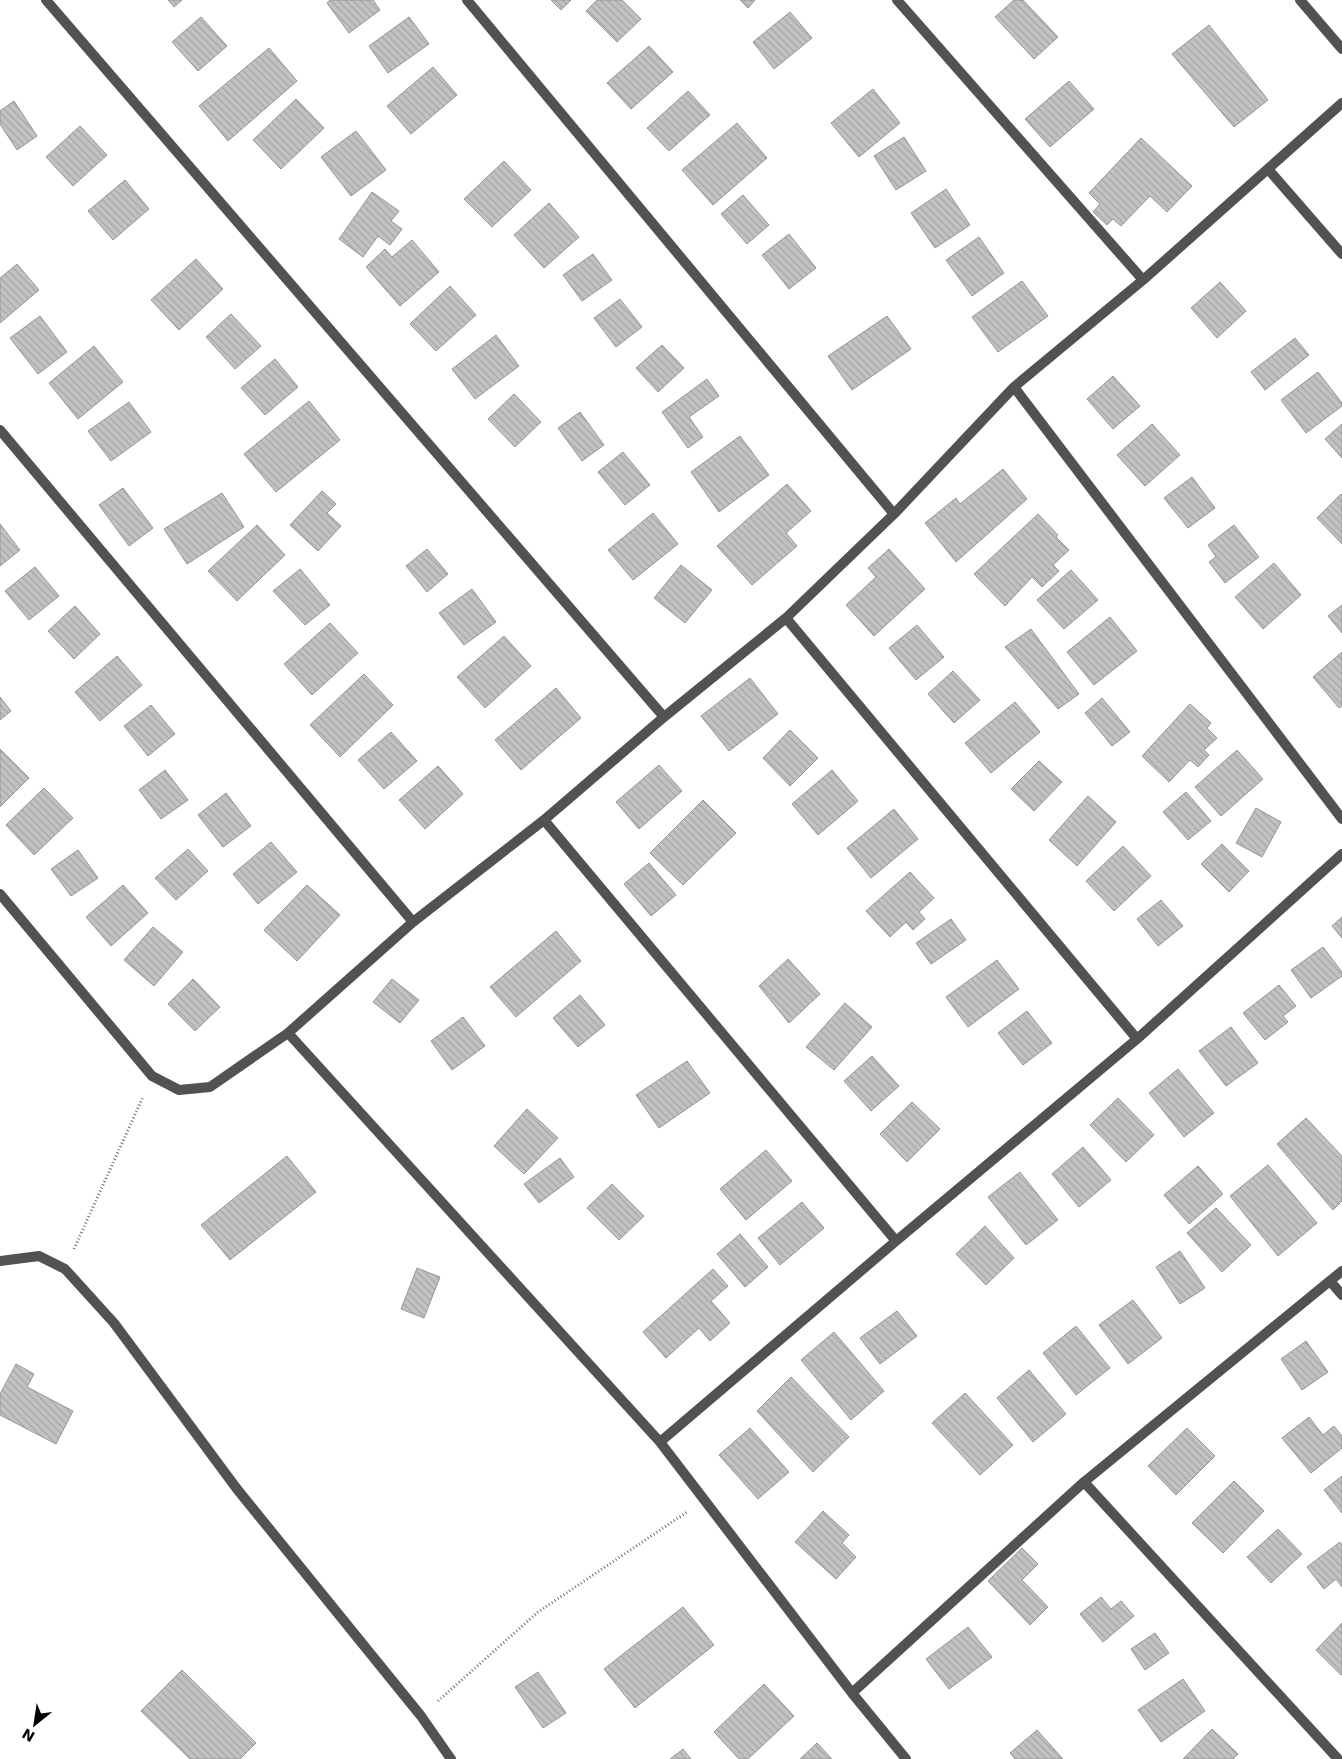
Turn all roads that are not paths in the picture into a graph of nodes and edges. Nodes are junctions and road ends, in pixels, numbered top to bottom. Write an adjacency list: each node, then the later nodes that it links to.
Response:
1 (46, 0): 14 (street)
2 (467, 0): 12 (street)
3 (897, 0): 9 (street)
4 (1300, 0): 5 (street)
5 (1342, 49)
6 (1342, 103): 7 (street)
7 (1268, 169): 8 (street); 9 (street)
8 (1342, 254)
9 (1142, 280): 10 (street)
10 (1014, 387): 12 (street); 15 (street)
11 (0, 430): 19 (street)
12 (894, 514): 13 (street)
13 (786, 618): 14 (street); 21 (street)
14 (664, 717): 16 (street)
15 (1342, 819)
16 (544, 820): 19 (street); 22 (street)
17 (1342, 854): 21 (street)
18 (0, 894): 20 (street)
19 (413, 922): 20 (street)
20 (288, 1033): 27 (street)
21 (1137, 1039): 22 (street)
22 (896, 1241): 27 (street)
23 (0, 1261): 30 (street)
24 (1342, 1271): 25 (street)
25 (1330, 1281): 26 (street); 28 (street)
26 (1342, 1295)
27 (660, 1442): 29 (street)
28 (1084, 1482): 29 (street); 32 (street)
29 (852, 1693): 31 (street)
30 (451, 1759)
31 (906, 1759)
32 (1338, 1759)

